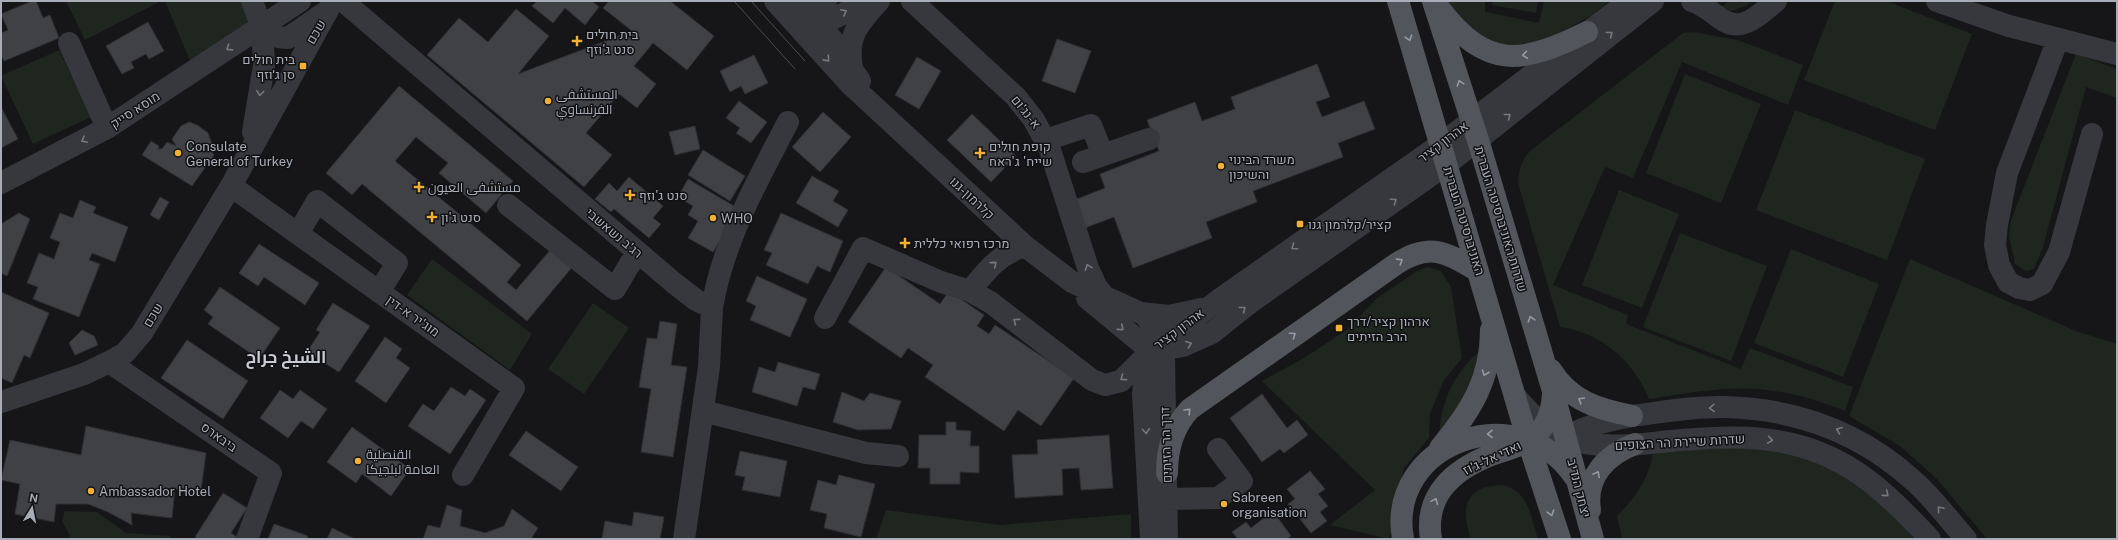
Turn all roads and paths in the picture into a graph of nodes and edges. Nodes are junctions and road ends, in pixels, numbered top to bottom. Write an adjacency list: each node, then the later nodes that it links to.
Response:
1 (252, 1): 18 (street)
2 (300, 1): 16 (street)
3 (775, 1): 17 (street, קלרמון-גנו)
4 (869, 1): 17 (street, one-way to 4)
5 (879, 1): 24 (street)
6 (912, 1): 32 (street, א-נג'ום)
7 (1398, 1): 33 (main road, האוניברסיטה העברית, one-way to 33)
8 (1433, 1): 19 (main road, one-way to 8); 29 (main road, שדרות האוניברסיטה העברית, one-way to 8)
9 (1629, 1): 19 (street, אהרון קציר)
10 (1653, 1): 29 (street, אהרון קציר, one-way to 10)
11 (1692, 1): 15 (street)
12 (1776, 1): 15 (street)
13 (1937, 1): 21 (street)
14 (337, 4): 20 (street, שכם); 25 (street, שכם); 40 (street, רג'ב נשאשבי)
15 (1710, 5)
16 (276, 8): 18 (street); 20 (street)
17 (811, 14): 24 (street, קלרמון-גנו); 26 (street, קלרמון-גנו, one-way to 26)
18 (262, 27): 20 (street, שכם); 28 (street, מוסא סייק, one-way to 28); 34 (street, שכם, one-way to 34)
19 (1587, 32): 29 (street, אהרון קציר)
20 (288, 38): 25 (street)
21 (2058, 39): 23 (street); 30 (street)
22 (69, 43): 28 (street)
23 (2117, 54)
24 (852, 68): 26 (street, קלרמון-גנו)
25 (280, 97): 34 (street, שכם)
26 (877, 109): 39 (street, קלרמון-גנו)
27 (788, 122): 48 (street)
28 (108, 128): 35 (street, מוסא סייק, one-way to 35)
29 (1475, 130): 33 (street, אהרון קציר); 52 (main road, שדרות האוניברסיטה העברית, one-way to 29)
30 (2092, 134)
31 (1149, 138): 32 (street)
32 (1046, 140): 46 (street, א-נג'ום, one-way to 32)
33 (1444, 154): 41 (main road, האוניברסיטה העברית); 45 (street, אהרון קציר, one-way to 45); 51 (street, אהרון קציר, one-way to 33)
34 (245, 159): 36 (street, שכם)
35 (1, 183)
36 (231, 186): 38 (street, מוג'יר א-דין); 53 (street, שכם)
37 (508, 205): 40 (street)
38 (298, 234): 44 (street, מוג'יר א-דין); 44 (street)
39 (1025, 246): 42 (street, קלרמון-גנו); 43 (street, one-way to 39)
40 (637, 252): 48 (street, רג'ב נשאשבי)
41 (1478, 271): 47 (main road, האוניברסיטה העברית); 66 (main road, one-way to 41)
42 (1072, 282): 46 (street, קלרמון-גנו); 51 (street, קלרמון-גנו, one-way to 51)
43 (970, 291): 50 (street); 51 (street, one-way to 43)
44 (379, 292): 67 (street, מוג'יר א-דין)
45 (1220, 299): 49 (street); 51 (street, אהרון קציר)
46 (1107, 300): 49 (street, קלרמון-גנו)
47 (1489, 307): 55 (main road, האוניברסיטה העברית); 65 (main road, one-way to 65)
48 (712, 308): 57 (street)
49 (1141, 313): 51 (street, קלרמון-גנו)
50 (825, 318)
51 (1158, 348): 66 (street, דרך הר הזיתים); 73 (street, דרך הר הזיתים, one-way to 73)
52 (1542, 356): 54 (main road, שדרות האוניברסיטה העברית); 58 (main road, one-way to 52)
53 (109, 362): 56 (street, שכם); 71 (street, ביבארס)
54 (1553, 391): 59 (main road, ואדי אל-ג'וז); 62 (main road, שדרות האוניברסיטה העברית)
55 (1516, 396): 59 (street, שדרות שיירת הר הצופים); 60 (main road, האוניברסיטה העברית)
56 (1, 402)
57 (703, 410): 64 (street); 72 (street)
58 (1632, 416): 62 (street, שדרות שיירת הר הצופים); 80 (street, שדרות שיירת הר הצופים, one-way to 58)
59 (1545, 425): 60 (main road, ואדי אל-ג'וז); 62 (street, שדרות שיירת הר הצופים)
60 (1528, 441): 62 (main road, ואדי אל-ג'וז); 65 (main road, ואדי אל-ג'וז, one-way to 65); 69 (main road); 76 (main road, ואדי אל-ג'וז, one-way to 60)
61 (1635, 444): 62 (street, שדרות שיירת הר הצופים); 78 (main road, one-way to 61); 79 (street, שדרות שיירת הר הצופים, one-way to 79)
62 (1559, 445): 68 (main road, ואדי אל-ג'וז); 69 (street)
63 (1218, 449): 70 (street)
64 (898, 456)
65 (1429, 462): 75 (main road, ואדי אל-ג'וז)
66 (1167, 473): 70 (street, דרך הר הזיתים)
67 (463, 475)
68 (1576, 478): 78 (main road, יצחק הנדיב)
69 (1542, 486): 77 (main road, one-way to 77)
70 (1168, 499): 74 (street, דרך הר הזיתים)
71 (247, 539)
72 (684, 539)
73 (1151, 539)
74 (1167, 539)
75 (1403, 539)
76 (1431, 539)
77 (1560, 539)
78 (1594, 539)
79 (1930, 539)
80 (1966, 539)

